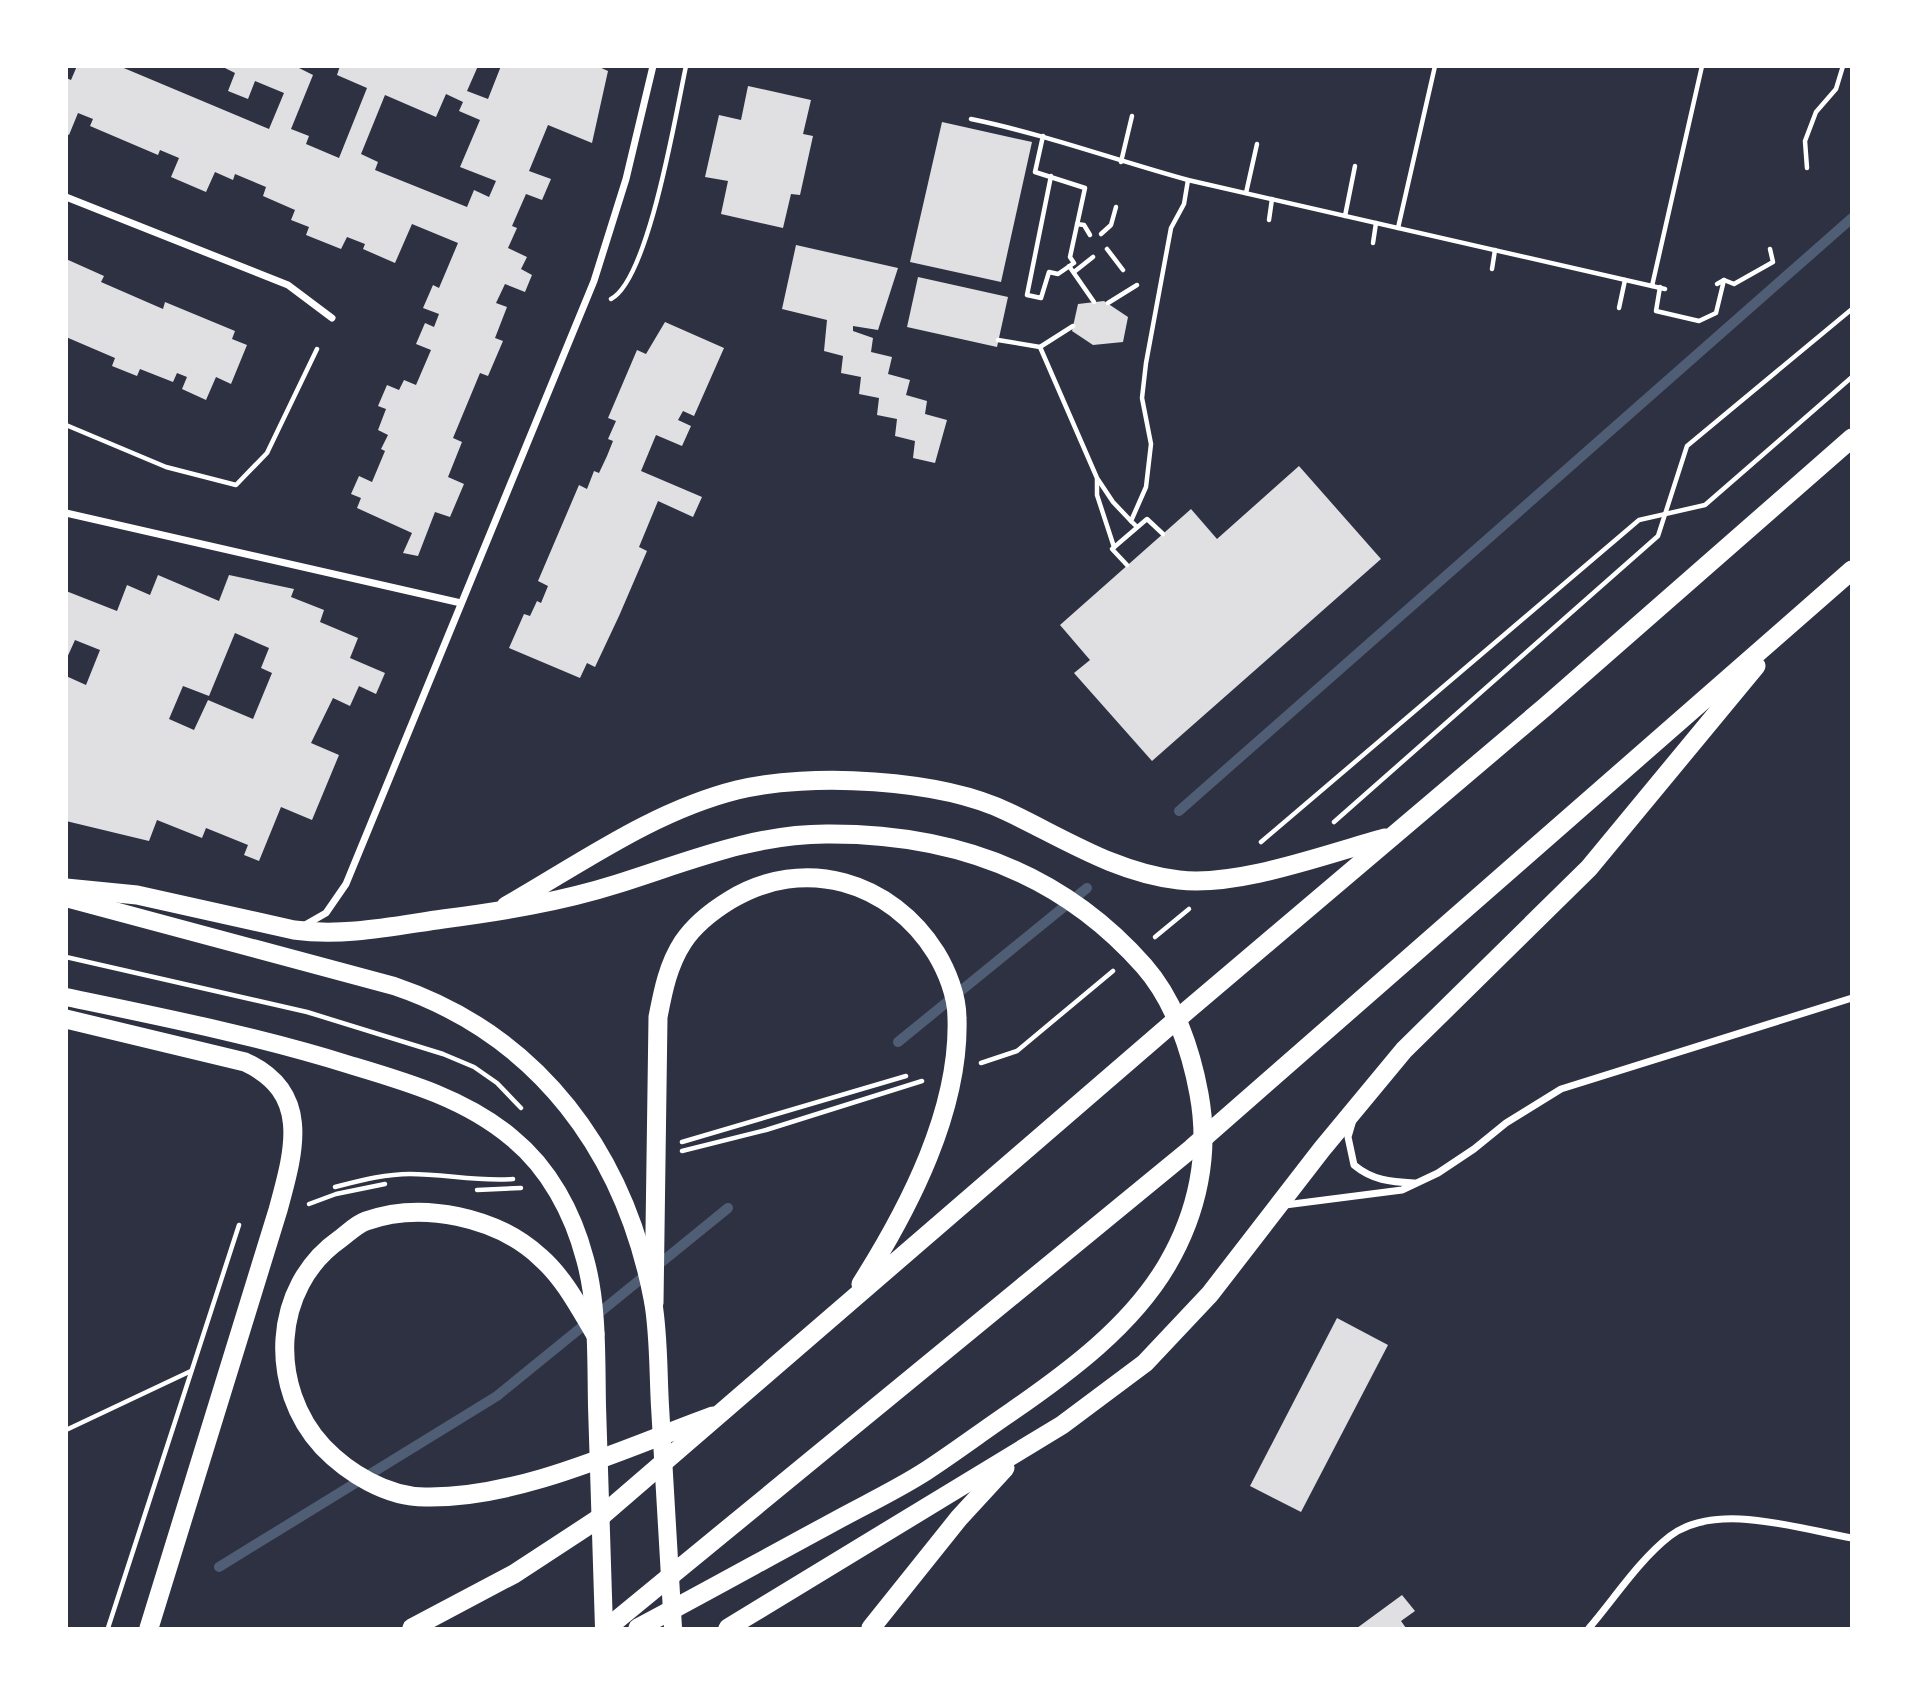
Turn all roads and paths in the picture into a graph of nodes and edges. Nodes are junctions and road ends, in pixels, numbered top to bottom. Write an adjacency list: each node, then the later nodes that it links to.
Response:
1 (653, 66): 63 (street)
2 (685, 66): 42 (path)
3 (1435, 66): 25 (path)
4 (1702, 66): 18 (path)
5 (1843, 66): 12 (path)
6 (1132, 116): 10 (path)
7 (971, 119): 8 (path)
8 (1043, 136): 10 (path); 13 (path)
9 (1257, 144): 15 (path)
10 (1121, 162): 14 (path)
11 (1355, 166): 21 (path)
12 (1807, 169)
13 (1051, 176): 23 (path); 33 (path)
14 (1188, 180): 15 (path); 57 (path)
15 (1246, 193): 17 (path)
16 (66, 197): 47 (street)
17 (1272, 199): 21 (path); 22 (path)
18 (1671, 203): 19 (path); 41 (path)
19 (1681, 204)
20 (1116, 206): 26 (path)
21 (1345, 216): 24 (path)
22 (1269, 220)
23 (1077, 223): 27 (path); 33 (path)
24 (1376, 223): 25 (path); 28 (path)
25 (1398, 228): 31 (path)
26 (1101, 234)
27 (1090, 235)
28 (1373, 243)
29 (1107, 248): 35 (path)
30 (1770, 249): 38 (path)
31 (1495, 250): 34 (path); 37 (path)
32 (1093, 257): 36 (path)
33 (1069, 266): 36 (path)
34 (1492, 269)
35 (1123, 270)
36 (1073, 272): 43 (path)
37 (1625, 280): 41 (path); 45 (path)
38 (1724, 281): 39 (path); 41 (path)
39 (1717, 284)
40 (1137, 285): 44 (path)
41 (1652, 286)
42 (611, 300)
43 (1094, 302)
44 (1108, 303)
45 (1619, 308)
46 (1852, 309): 65 (path)
47 (332, 318)
48 (1073, 326): 50 (path)
49 (998, 340): 50 (path)
50 (1040, 347): 55 (path)
51 (317, 349): 53 (path)
52 (1852, 377): 67 (path)
53 (66, 425)
54 (1852, 438): 66 (highway)
55 (1097, 478): 57 (path); 60 (path)
56 (66, 513): 63 (street)
57 (1131, 521): 58 (path)
58 (1136, 527): 59 (path); 60 (path)
59 (1163, 534)
60 (1114, 547): 61 (path)
61 (1127, 565)
62 (1852, 569): 64 (highway)
63 (461, 603): 71 (street)
64 (1793, 621): 75 (highway); 90 (highway)
65 (1326, 830)
66 (1393, 836): 70 (highway); 80 (highway)
67 (1258, 844)
68 (66, 888): 71 (highway)
69 (66, 898): 79 (main road)
70 (495, 913): 71 (highway); 91 (highway)
71 (294, 930)
72 (66, 997): 81 (main road)
73 (1852, 998): 76 (street)
74 (66, 1018): 88 (highway)
75 (1360, 1102): 76 (street); 77 (highway)
76 (1418, 1183): 77 (street)
77 (1280, 1206): 85 (highway)
78 (239, 1225): 82 (path)
79 (654, 1303): 80 (highway); 92 (main road)
80 (848, 1304): 83 (highway)
81 (595, 1334): 83 (highway); 90 (main road)
82 (192, 1371): 84 (path); 87 (path)
83 (727, 1411): 89 (highway)
84 (66, 1430)
85 (1020, 1452): 93 (highway); 94 (highway)
86 (1852, 1538): 95 (street)
87 (108, 1629)
88 (149, 1629)
89 (412, 1629)
90 (605, 1629)
91 (638, 1629)
92 (673, 1629)
93 (729, 1629)
94 (871, 1629)
95 (1589, 1629)

